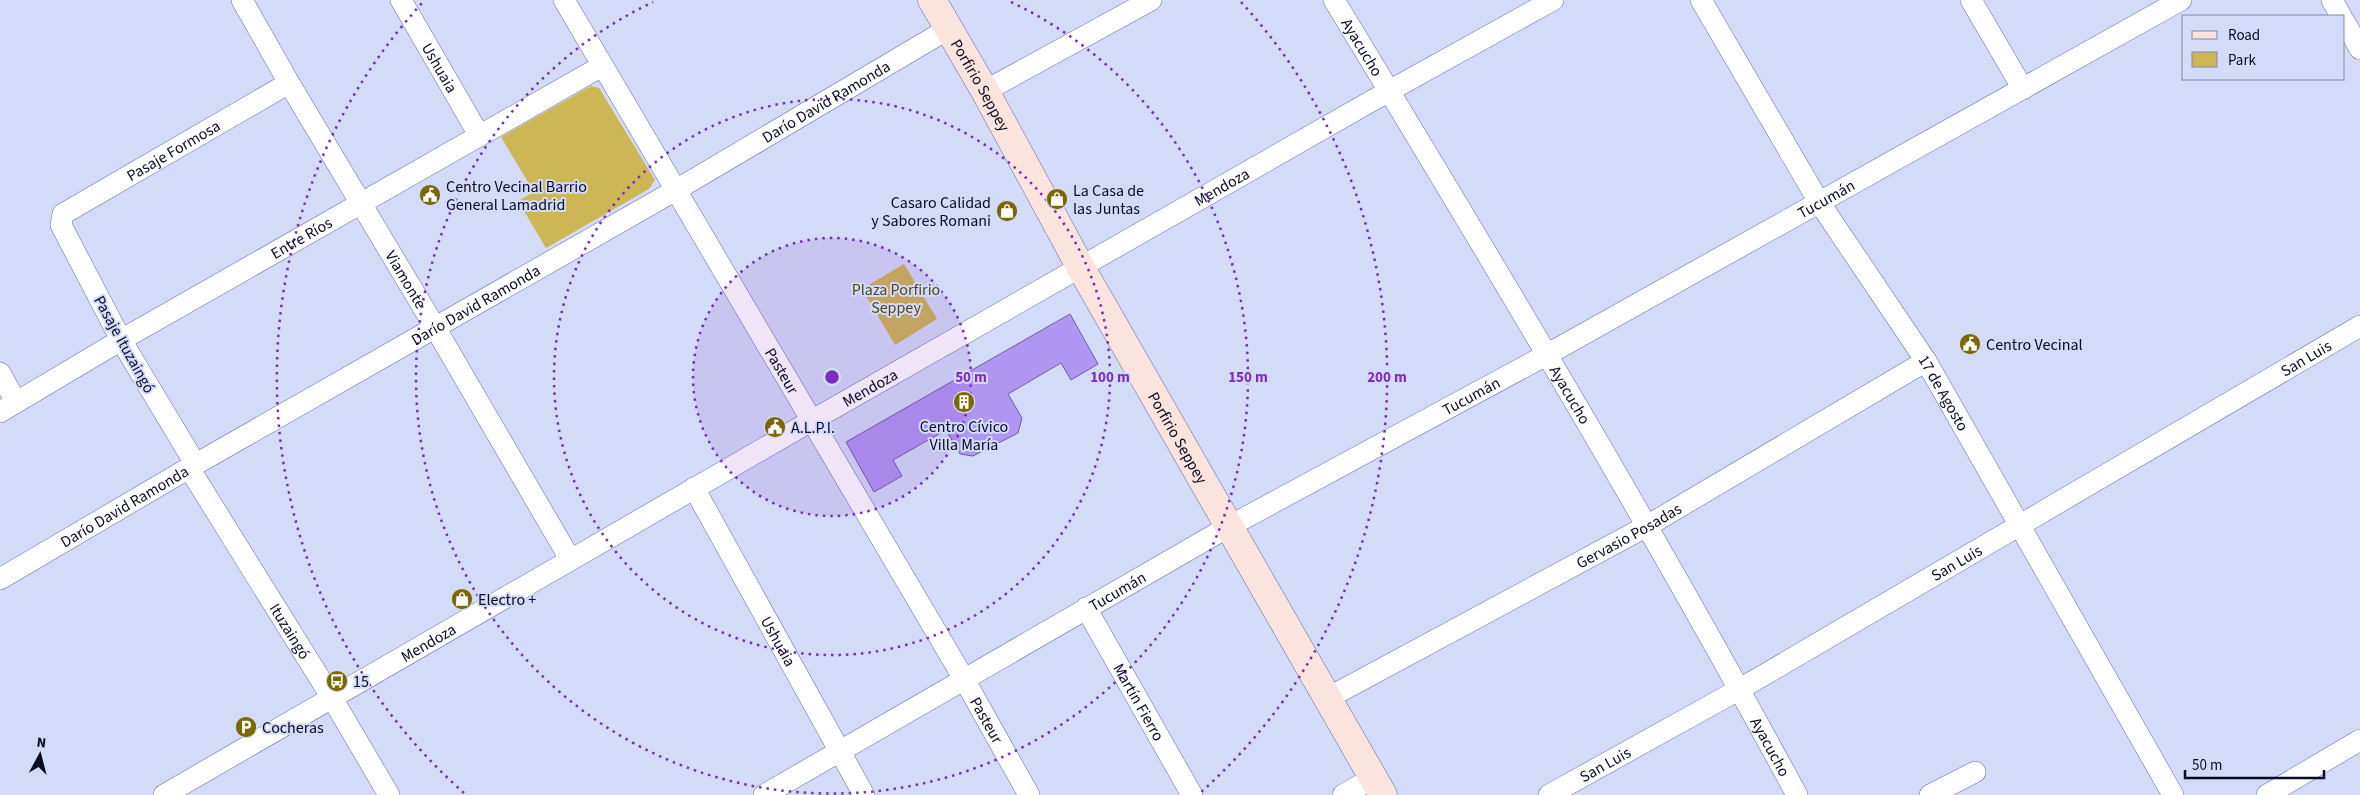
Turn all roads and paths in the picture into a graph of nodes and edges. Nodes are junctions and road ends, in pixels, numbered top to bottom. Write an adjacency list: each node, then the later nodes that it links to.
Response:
1 (242, 0): 17 (street, Viamonte)
2 (401, 0): 21 (street, Ushuaia)
3 (564, 0): 16 (street, Pasteur)
4 (932, 0): 14 (main road, Porfirio Seppey)
5 (1150, 0): 19 (street)
6 (1334, 0): 20 (street, Ayacucho)
7 (1553, 0): 20 (street, Mendoza)
8 (1701, 0): 23 (street, 17 de Agosto)
9 (1971, 0): 18 (street)
10 (2180, 0): 18 (street, Tucumán)
11 (2332, 0): 12 (street)
12 (2340, 15)
13 (2345, 23): 15 (street)
14 (948, 29): 19 (main road, Porfirio Seppey); 22 (street, Darío David Ramonda)
15 (2360, 49)
16 (602, 66): 21 (street, Entre Ríos); 22 (street, Pasteur)
17 (289, 84): 24 (street, Viamonte); 25 (street, Pasaje Formosa)
18 (2023, 90): 23 (street, Tucumán)
19 (985, 91): 26 (main road, Porfirio Seppey)
20 (1389, 91): 26 (street, Mendoza); 30 (street, Ayacucho)
21 (478, 135): 24 (street, Entre Ríos)
22 (676, 190): 28 (street, Darío David Ramonda); 34 (street, Pasteur)
23 (1819, 202): 30 (street, Tucumán); 31 (street, 17 de Agosto)
24 (360, 204): 28 (street, Viamonte); 29 (street, Entre Ríos)
25 (61, 220): 29 (street, Pasaje Ituzaingó)
26 (1081, 268): 34 (street, Mendoza); 39 (main road, Porfirio Seppey)
27 (2360, 326): 38 (street, San Luis)
28 (436, 329): 35 (street, Darío David Ramonda); 40 (street, Viamonte)
29 (121, 340): 33 (street, Entre Ríos); 35 (street, Pasaje Ituzaingó)
30 (1548, 354): 37 (street, Ayacucho); 39 (street, Tucumán)
31 (1926, 361): 37 (street, Gervasio Posadas); 38 (street, 17 de Agosto)
32 (0, 373): 33 (street)
33 (8, 407)
34 (811, 420): 36 (street, Mendoza); 43 (street, Pasteur)
35 (192, 467): 41 (street, Darío David Ramonda); 45 (street, Ituzaingó)
36 (694, 488): 40 (street, Mendoza); 48 (street, Ushuaia)
37 (1647, 526): 44 (street, Ayacucho); 46 (street, Gervasio Posadas)
38 (2021, 526): 44 (street, San Luis); 61 (street, 17 de Agosto)
39 (1228, 527): 42 (street, Tucumán); 46 (main road, Porfirio Seppey)
40 (570, 559): 45 (street, Mendoza)
41 (0, 579)
42 (1086, 608): 43 (street, Tucumán); 56 (street, Martín Fierro)
43 (964, 679): 48 (street, Tucumán); 55 (street, Pasteur)
44 (1740, 689): 58 (street, San Luis); 59 (street, Ayacucho)
45 (332, 698): 51 (street, Mendoza); 52 (street, Ituzaingó)
46 (1326, 699): 50 (main road, Porfirio Seppey)
47 (2360, 740): 62 (street)
48 (840, 751): 53 (street, Tucumán); 54 (street, Ushuaia)
49 (1975, 772): 60 (street)
50 (1378, 786): 57 (street)
51 (164, 795)
52 (390, 795)
53 (764, 795)
54 (864, 795)
55 (1029, 795)
56 (1192, 795)
57 (1342, 795)
58 (1549, 795)
59 (1796, 795)
60 (1930, 795)
61 (2172, 795)
62 (2267, 795)

